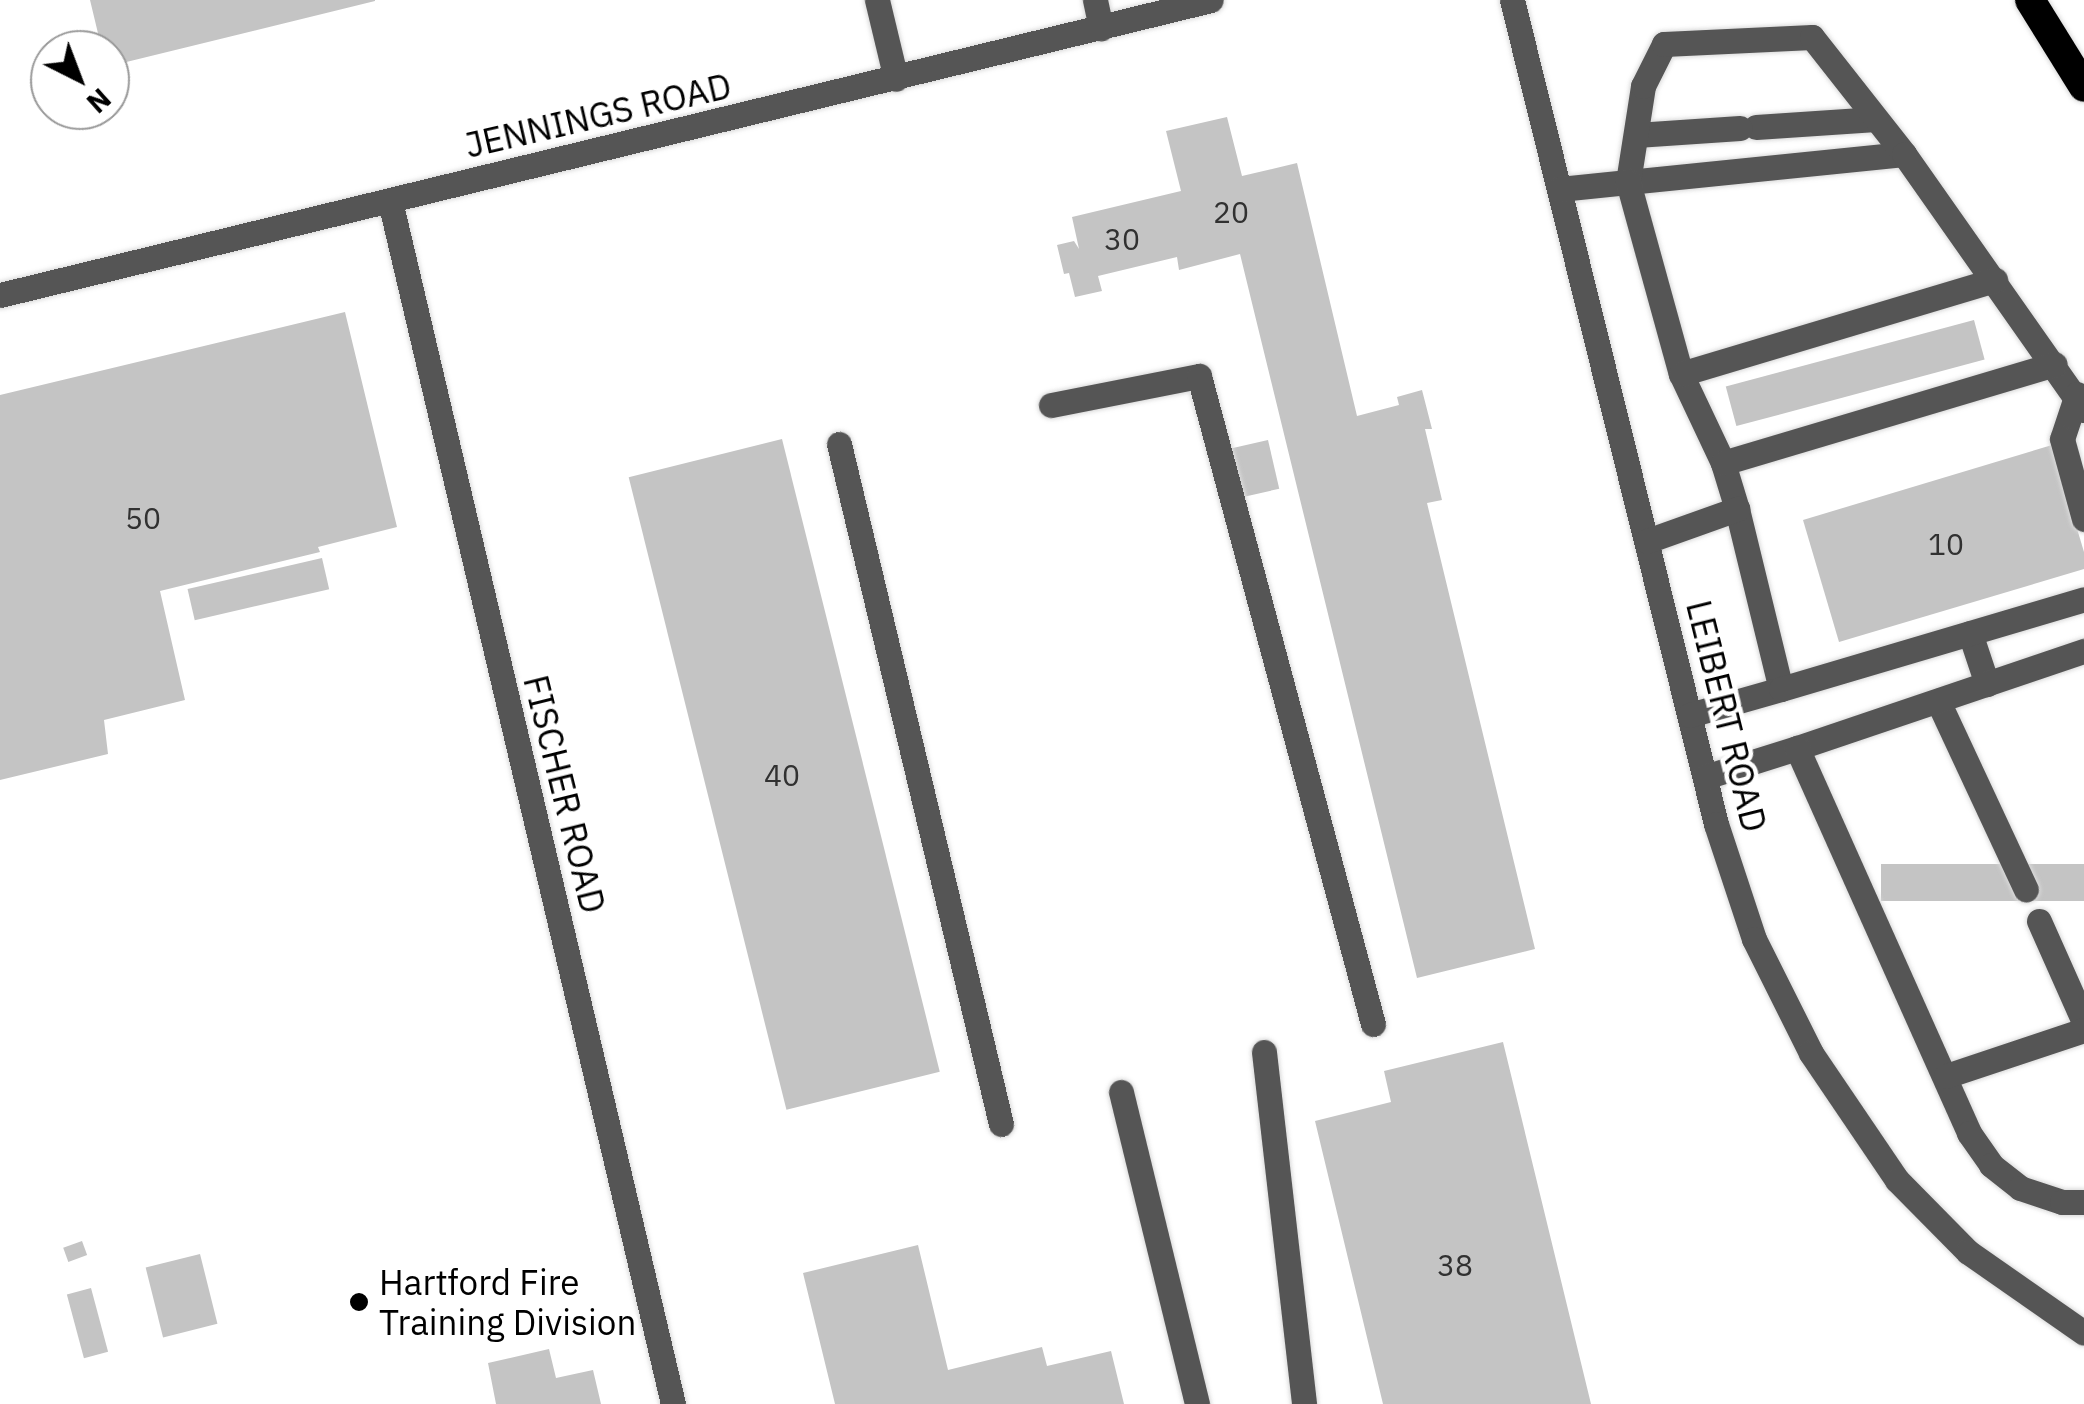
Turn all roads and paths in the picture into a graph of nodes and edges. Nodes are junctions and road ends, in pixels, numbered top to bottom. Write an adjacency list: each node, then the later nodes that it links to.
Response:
1 (878, 0): 7 (street)
2 (1096, 0): 6 (street)
3 (1211, 0): 6 (street, JENNINGS ROAD)
4 (1512, 0): 13 (street, LEIBERT ROAD)
5 (2030, 0): 8 (highway)
6 (1101, 28): 7 (street, JENNINGS ROAD)
7 (896, 79): 14 (street, JENNINGS ROAD)
8 (2084, 86)
9 (1876, 118): 10 (street); 10 (street); 11 (street)
10 (1636, 135): 12 (street)
11 (1904, 154): 12 (street); 15 (street)
12 (1628, 182): 13 (street); 18 (street)
13 (1560, 189): 25 (street, LEIBERT ROAD)
14 (390, 200): 16 (street, JENNINGS ROAD); 45 (street, FISCHER ROAD)
15 (1995, 280): 17 (street); 18 (street)
16 (0, 295)
17 (2055, 364): 19 (street); 22 (street)
18 (1682, 374): 22 (street)
19 (2080, 402): 24 (street)
20 (1051, 405): 37 (street)
21 (840, 444): 42 (street)
22 (1724, 463): 23 (street)
23 (1737, 509): 25 (street); 30 (street)
24 (2084, 518)
25 (1648, 541): 32 (street, LEIBERT ROAD)
26 (2084, 600): 27 (street)
27 (1970, 633): 29 (street); 30 (street)
28 (2084, 651): 29 (street)
29 (1987, 684): 31 (street)
30 (1781, 689): 32 (street)
31 (1938, 701): 33 (street); 35 (street)
32 (1690, 715): 34 (street, LEIBERT ROAD)
33 (1797, 748): 34 (street); 40 (street)
34 (1705, 778): 44 (street, LEIBERT ROAD)
35 (2026, 890)
36 (2039, 921): 38 (street)
37 (1373, 1024)
38 (2084, 1026): 40 (street)
39 (1264, 1052): 47 (street)
40 (1946, 1076): 43 (street)
41 (1121, 1092): 46 (street)
42 (1002, 1124)
43 (2084, 1202)
44 (2084, 1333)
45 (673, 1404)
46 (1197, 1404)
47 (1304, 1404)

